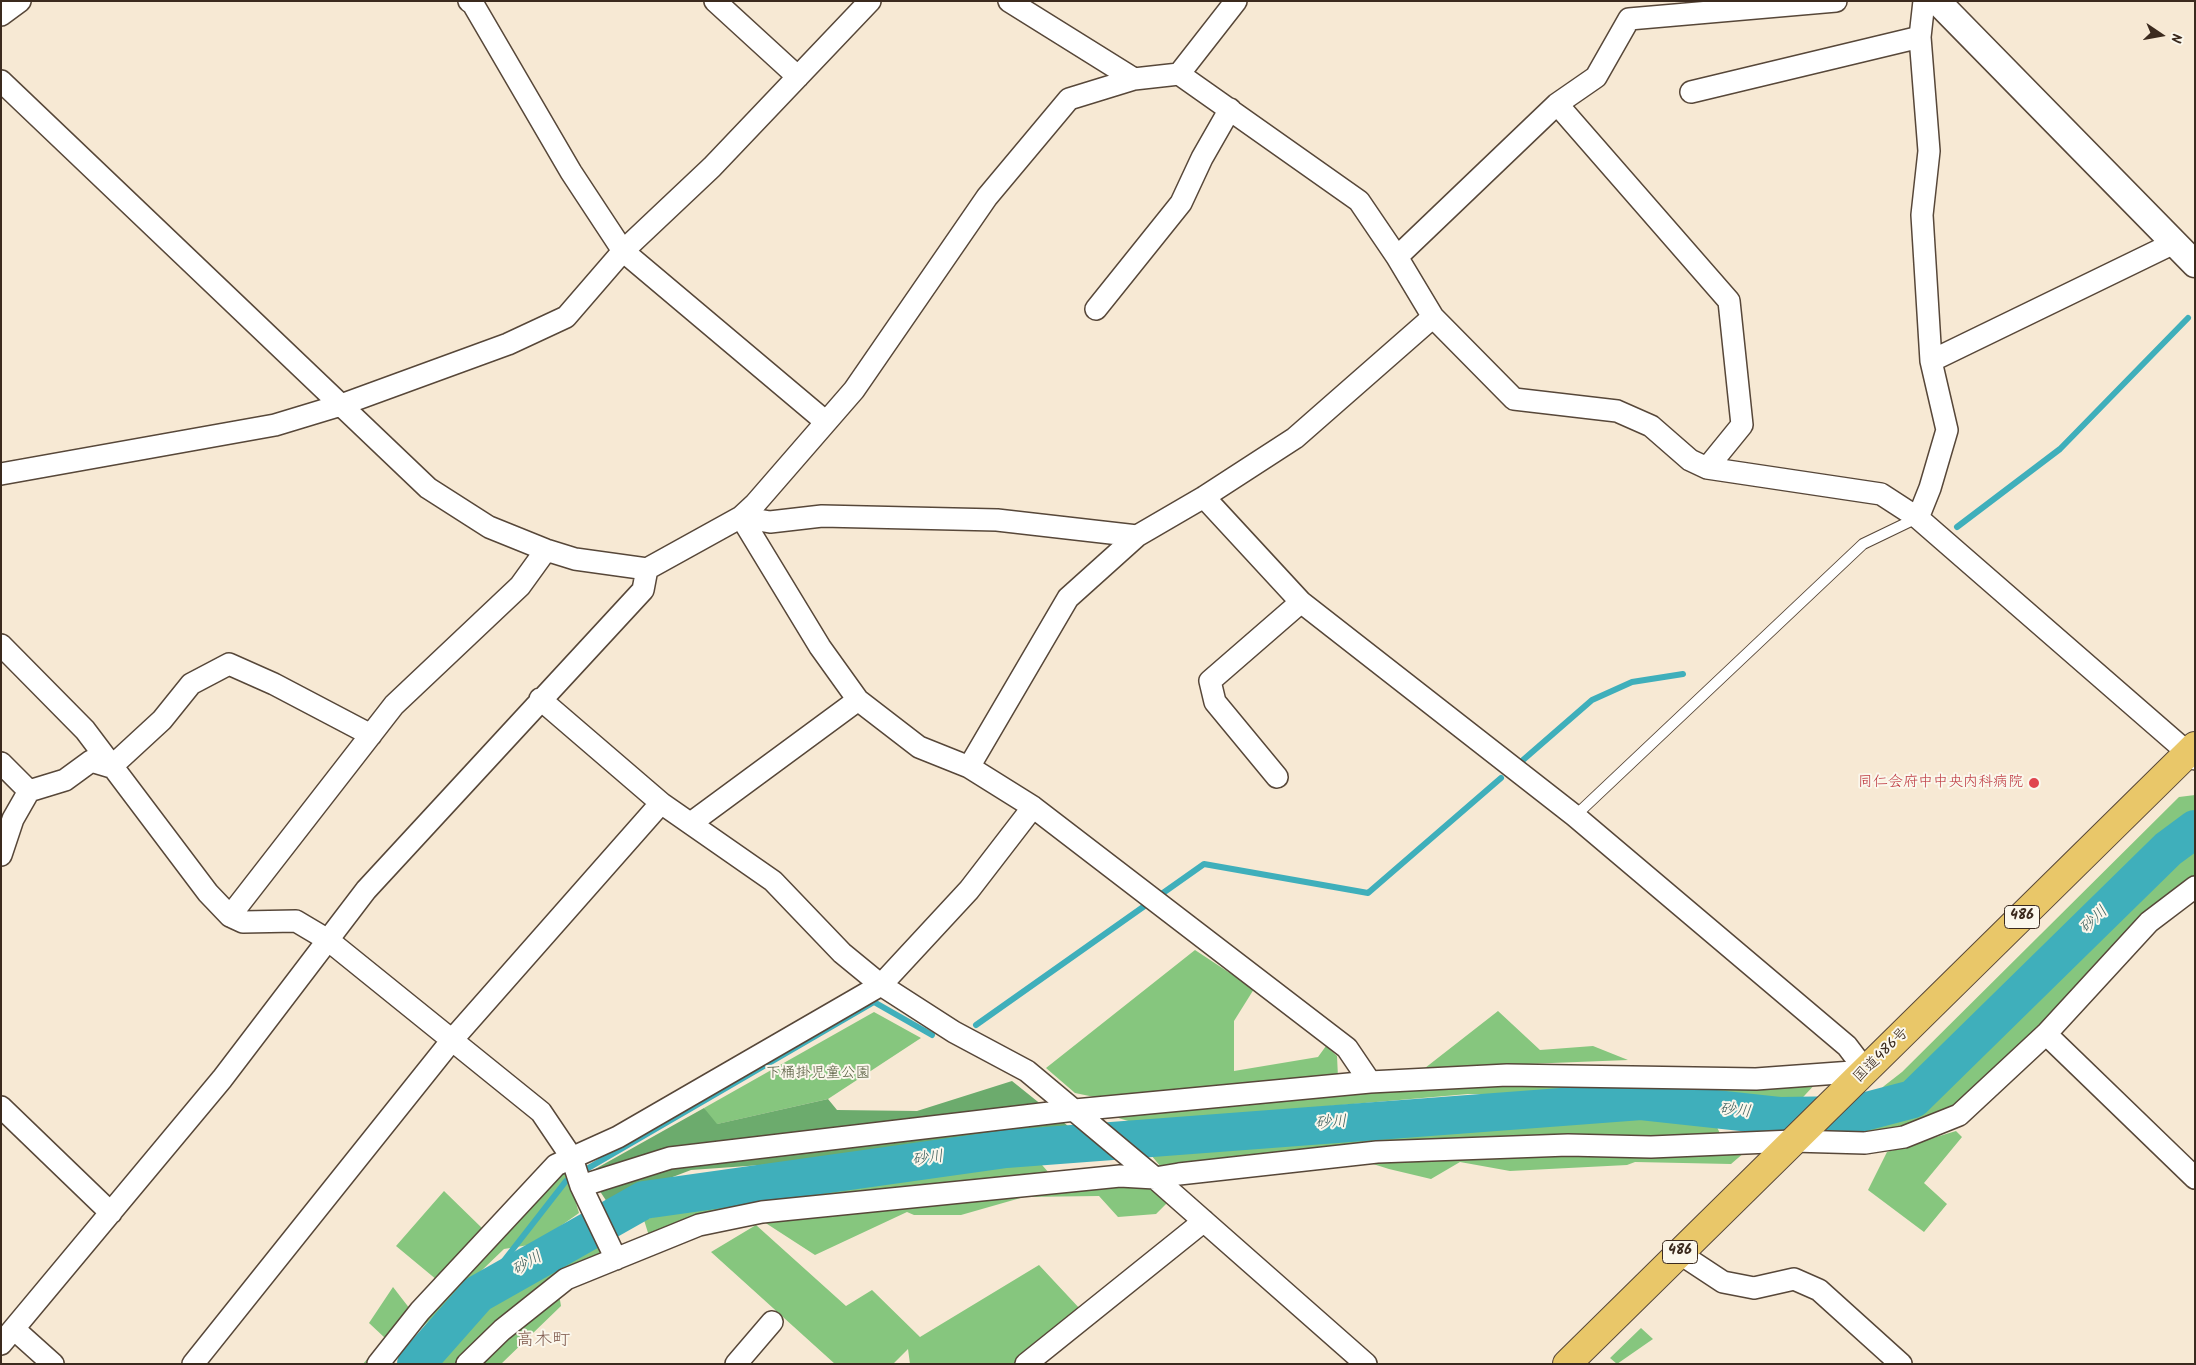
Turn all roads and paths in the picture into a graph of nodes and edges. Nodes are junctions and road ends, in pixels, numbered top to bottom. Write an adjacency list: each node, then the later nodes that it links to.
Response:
1 (20, 1): 10 (street)
2 (470, 1): 20 (street)
3 (715, 1): 13 (street)
4 (870, 1): 13 (street)
5 (1009, 1): 14 (street)
6 (1236, 1): 12 (street)
7 (1836, 1): 17 (street)
8 (1924, 1): 11 (street)
9 (1937, 1): 19 (street)
10 (1, 15)
11 (1920, 37): 16 (street); 25 (street)
12 (1179, 74): 14 (street); 18 (street)
13 (798, 77): 20 (street)
14 (1134, 79): 27 (street)
15 (1, 80): 26 (street)
16 (1692, 92)
17 (1557, 104): 21 (street); 28 (street)
18 (1230, 109): 21 (street); 23 (street)
19 (2174, 243): 22 (street); 25 (street)
20 (623, 251): 26 (street); 27 (street)
21 (1397, 257): 24 (street)
22 (2195, 264)
23 (1096, 309)
24 (1432, 317): 28 (street); 30 (street)
25 (1931, 361): 32 (street)
26 (341, 405): 29 (street); 34 (street)
27 (826, 422): 31 (street)
28 (1707, 468): 32 (street)
29 (1, 474)
30 (1204, 497): 33 (street); 36 (street)
31 (741, 516): 33 (street); 35 (street); 39 (street)
32 (1918, 518): 41 (street); 49 (lane)
33 (1136, 536): 44 (street)
34 (546, 550): 35 (street); 40 (street)
35 (647, 569): 38 (street)
36 (1301, 602): 45 (street); 49 (street)
37 (1, 645): 43 (street)
38 (540, 699): 47 (street); 54 (street)
39 (858, 700): 44 (street); 50 (street)
40 (371, 735): 43 (street); 53 (street)
41 (2193, 753): 58 (highway, 国道486号 / 486)
42 (1, 763): 46 (street)
43 (111, 767): 46 (street); 53 (street)
44 (969, 767): 48 (street)
45 (1277, 777)
46 (29, 792): 51 (street)
47 (661, 803): 50 (street); 57 (street)
48 (1033, 807): 55 (street); 59 (street)
49 (1575, 816): 58 (street)
50 (691, 824): 55 (street)
51 (1, 855)
52 (2195, 887): 56 (street)
53 (230, 916): 54 (street)
54 (328, 940): 57 (street); 67 (street)
55 (881, 985): 61 (street); 63 (street)
56 (2046, 1034): 62 (street); 65 (street)
57 (452, 1040): 63 (street); 74 (street)
58 (1858, 1079): 59 (street); 62 (highway, 国道486号 / 486)
59 (1370, 1082): 61 (street)
60 (1, 1107): 67 (street)
61 (1074, 1110): 64 (street); 66 (street)
62 (1793, 1141): 64 (street); 69 (highway, 国道486号 / 486)
63 (572, 1158): 66 (street); 75 (street)
64 (1156, 1178): 68 (street); 70 (street)
65 (2195, 1178)
66 (581, 1186): 70 (street)
67 (111, 1213): 72 (street)
68 (1204, 1221): 78 (street); 79 (street)
69 (1680, 1253): 80 (highway, 国道486号 / 486); 81 (street)
70 (616, 1259): 76 (street)
71 (772, 1322): 77 (street)
72 (8, 1337): 73 (street)
73 (53, 1364)
74 (193, 1364)
75 (378, 1364)
76 (467, 1364)
77 (736, 1364)
78 (1026, 1364)
79 (1366, 1364)
80 (1567, 1364)
81 (1901, 1364)

